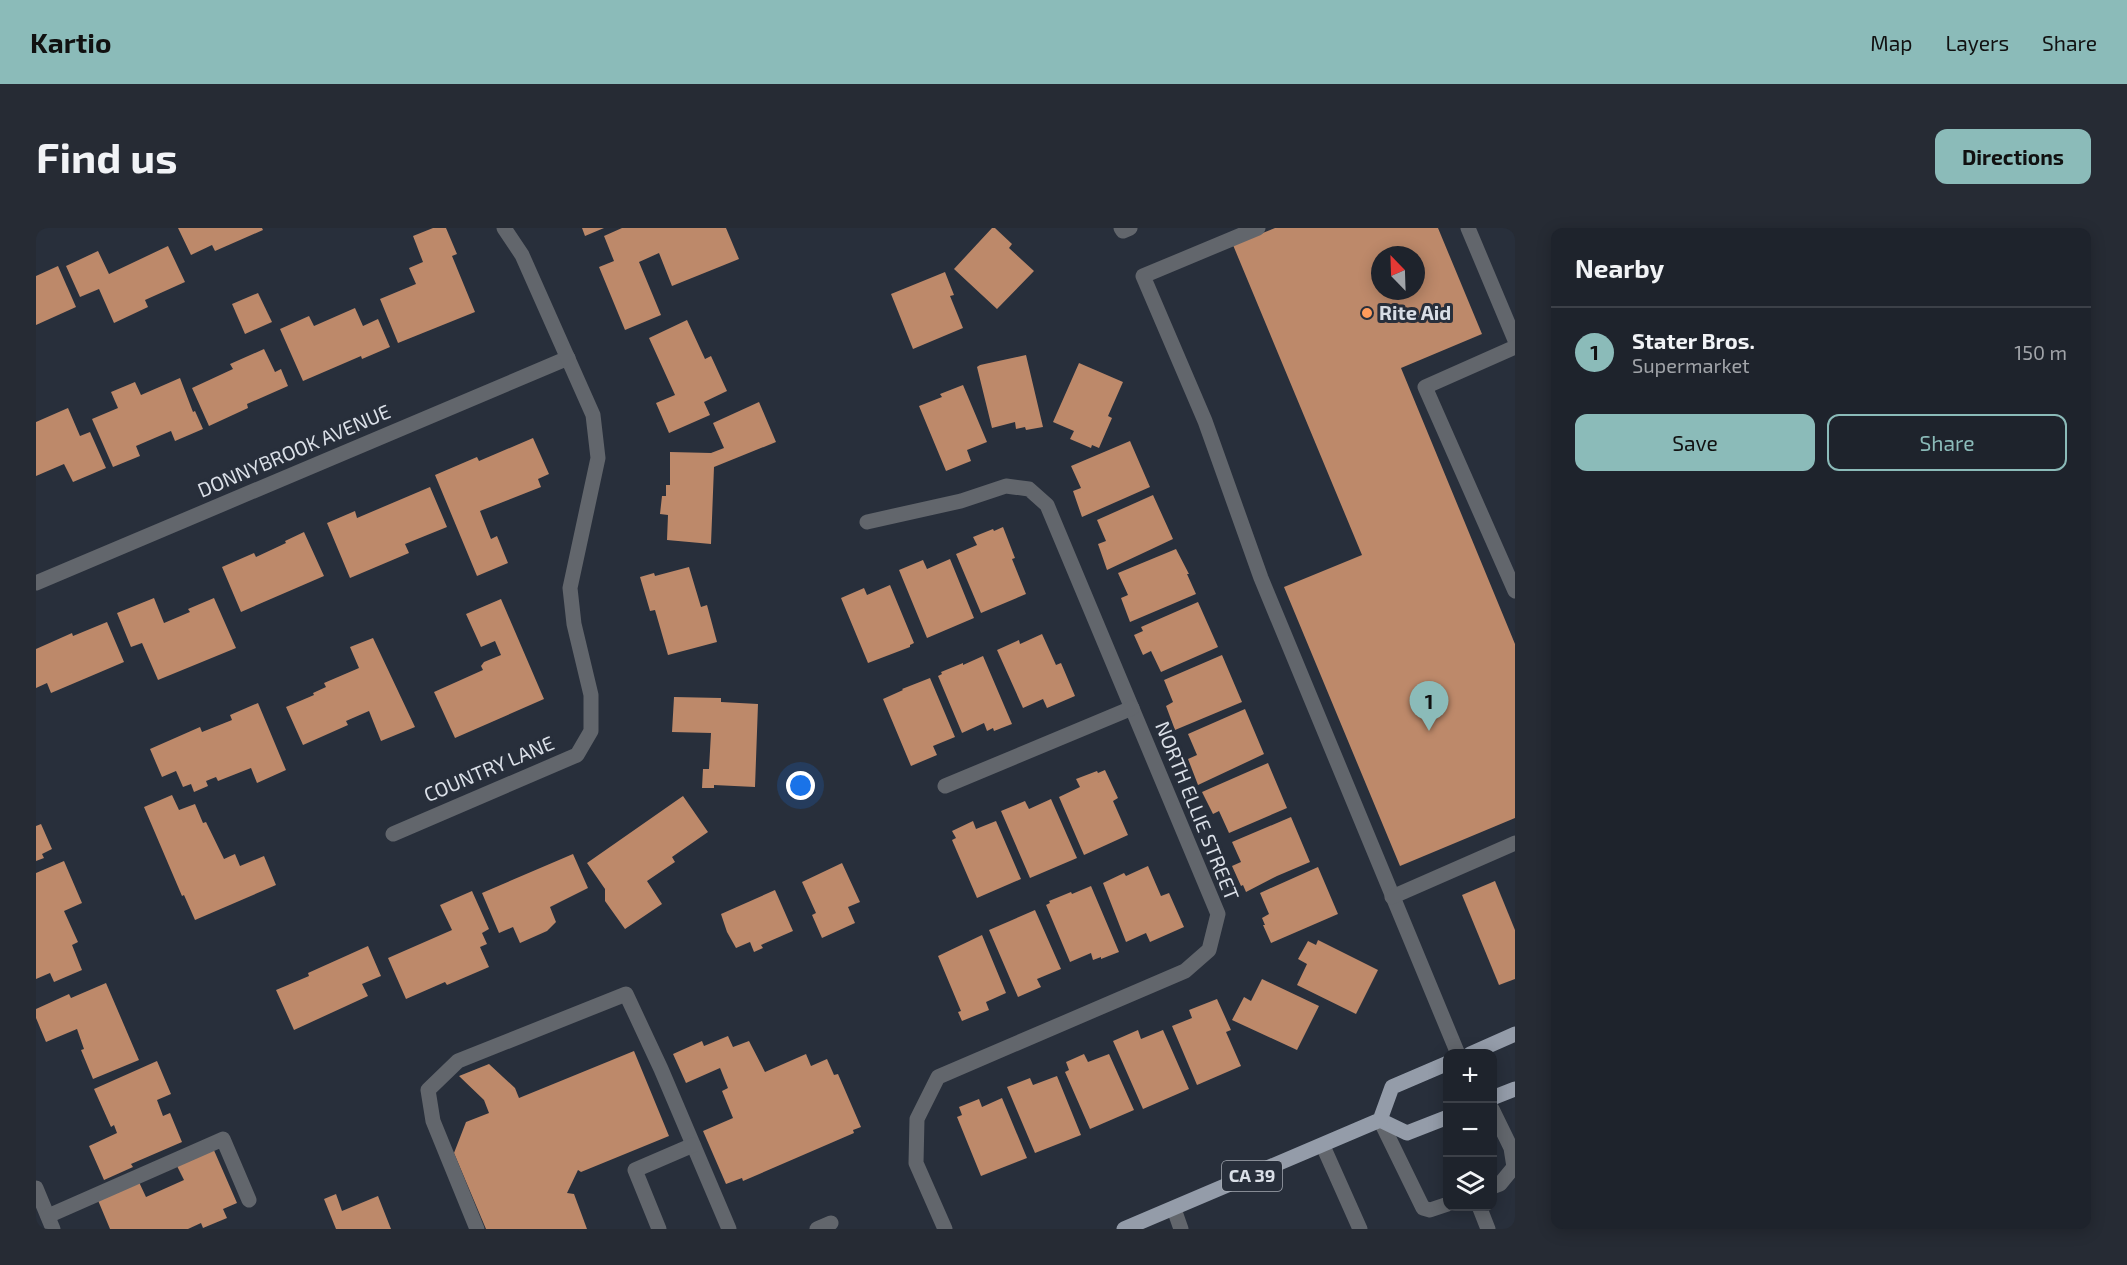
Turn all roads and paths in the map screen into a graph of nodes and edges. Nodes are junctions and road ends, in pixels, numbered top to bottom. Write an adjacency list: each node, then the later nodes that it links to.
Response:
1 (504, 228): 8 (street)
2 (1121, 228): 3 (street)
3 (1130, 228)
4 (1258, 228): 16 (street)
5 (1468, 228): 6 (street)
6 (1515, 340)
7 (1515, 347): 11 (street)
8 (568, 358): 10 (street, DONNYBROOK AVENUE); 14 (street, COUNTRY LANE)
9 (867, 522): 12 (street, NORTH ELLIE STREET)
10 (36, 583)
11 (1515, 591)
12 (1132, 708): 13 (street); 38 (street, NORTH ELLIE STREET)
13 (945, 786)
14 (393, 834)
15 (1515, 843): 16 (street)
16 (1392, 897): 18 (street)
17 (1515, 1034): 19 (main road)
18 (1456, 1049)
19 (1479, 1049)
20 (1443, 1065): 25 (main road)
21 (1515, 1089): 22 (main road)
22 (1497, 1096)
23 (1443, 1119): 25 (main road)
24 (1497, 1119): 28 (street)
25 (1380, 1120): 27 (main road, CA 39); 31 (street)
26 (693, 1145): 35 (street); 36 (street); 37 (street)
27 (1323, 1146): 32 (main road, CA 39); 41 (street)
28 (1497, 1185)
29 (36, 1188): 34 (street)
30 (249, 1200): 34 (street)
31 (1443, 1206)
32 (1174, 1209): 39 (main road, CA 39); 40 (street)
33 (1481, 1211): 42 (street)
34 (51, 1222)
35 (477, 1229)
36 (659, 1229)
37 (729, 1229)
38 (945, 1229)
39 (1124, 1229)
40 (1181, 1229)
41 (1360, 1229)
42 (1488, 1229)

